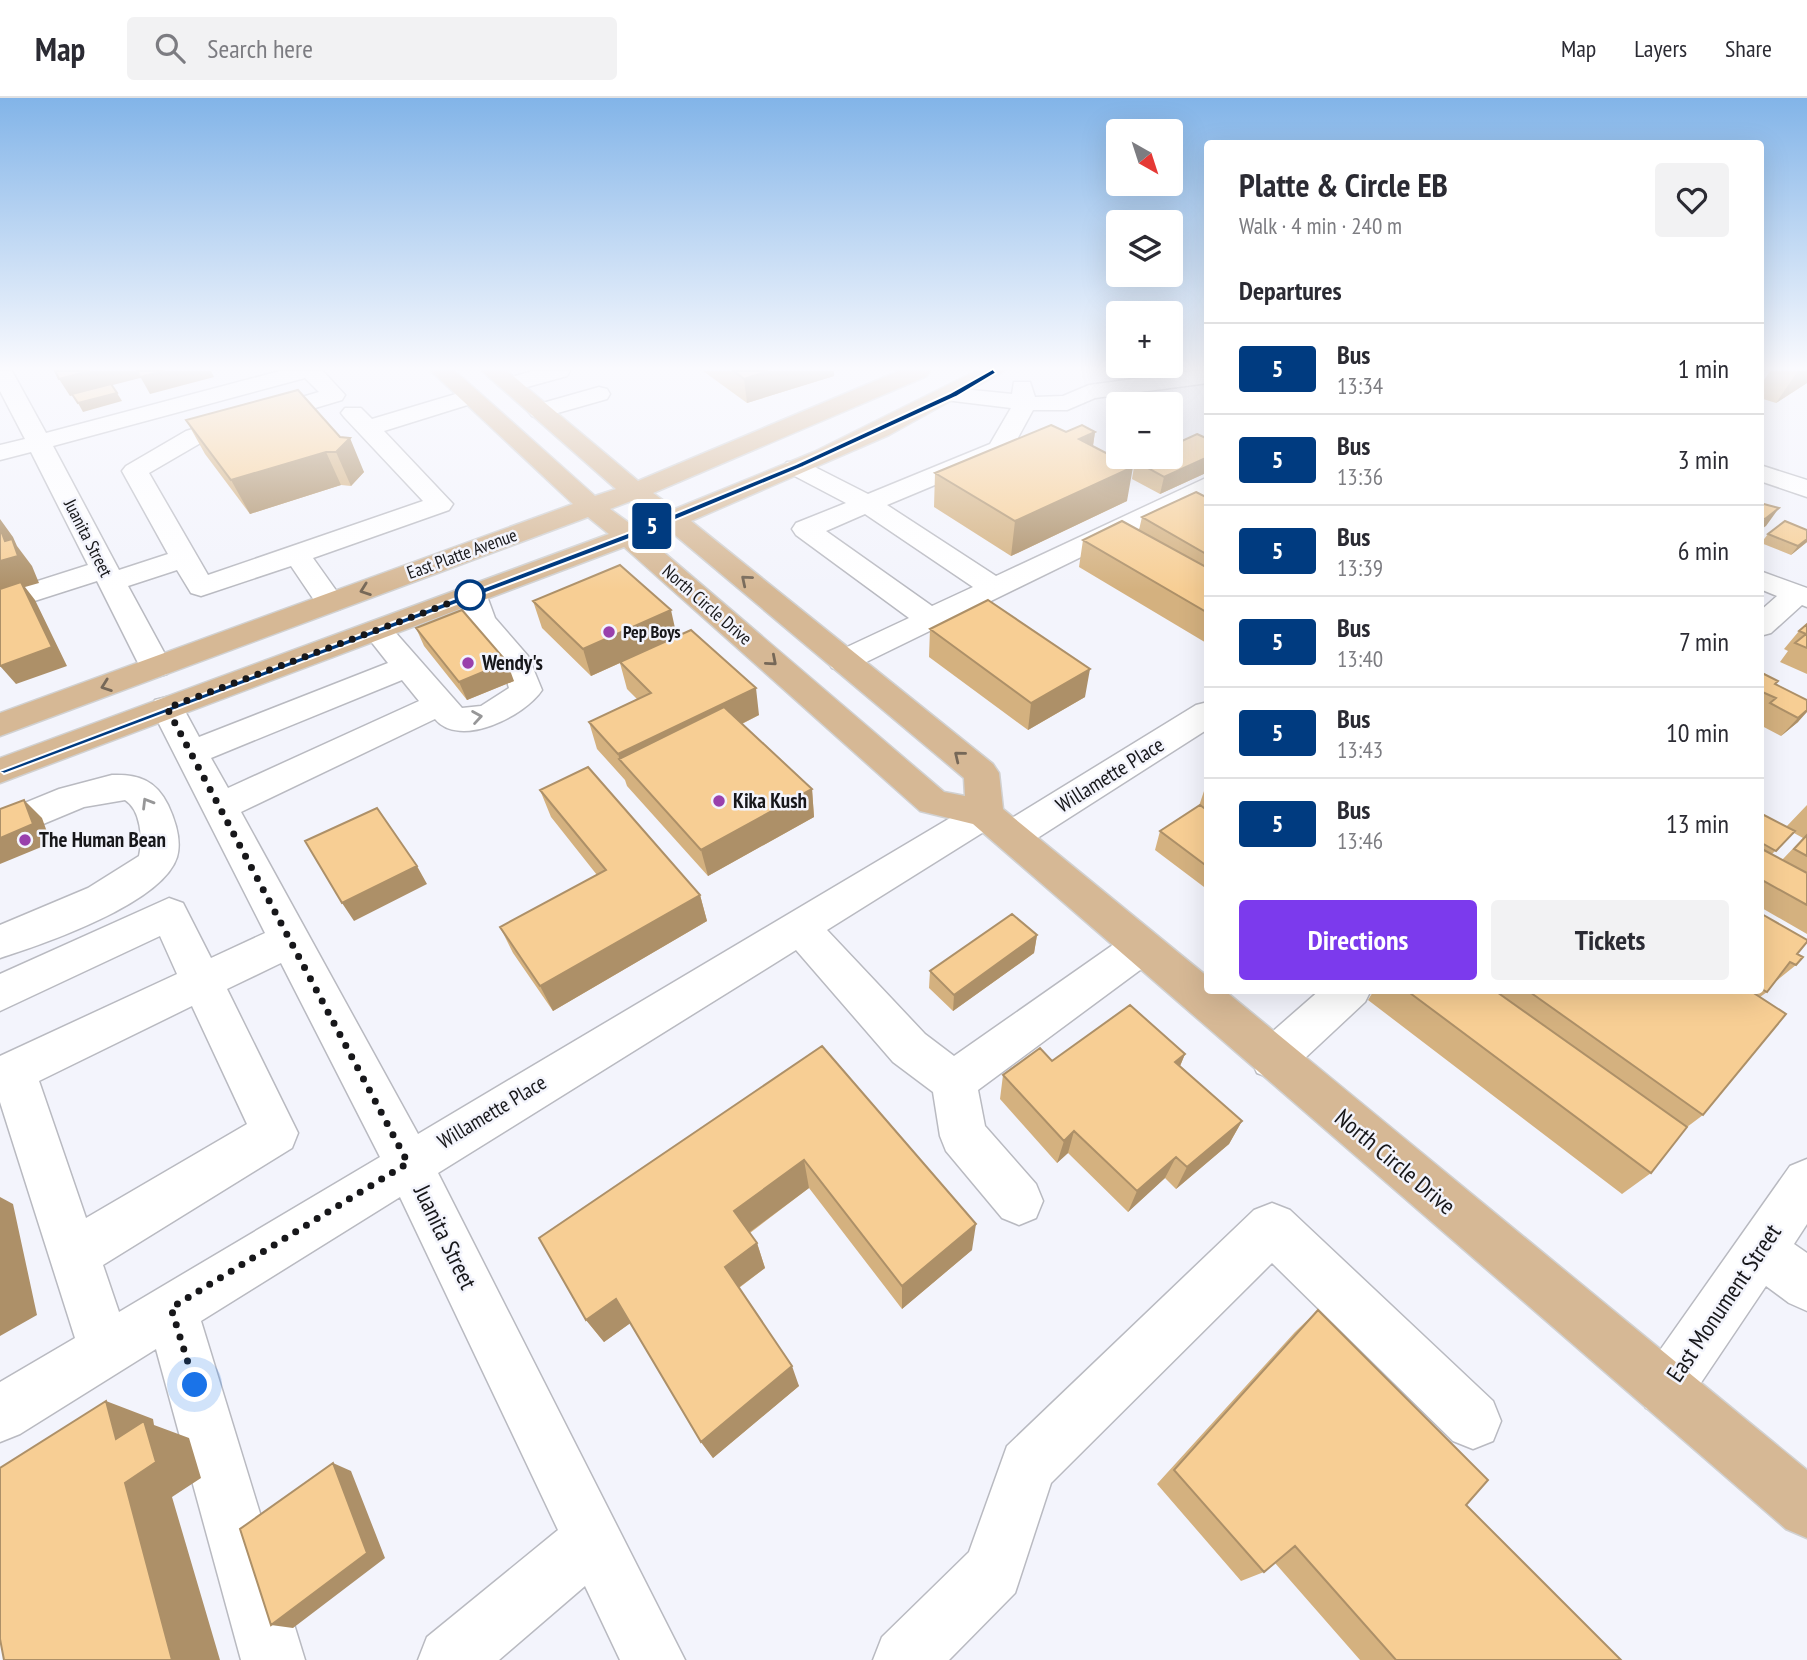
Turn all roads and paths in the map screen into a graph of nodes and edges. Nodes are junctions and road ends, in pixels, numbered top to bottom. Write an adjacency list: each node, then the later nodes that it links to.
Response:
1 (36, 444): 10 (street)
2 (39, 444): 22 (street, Juanita Street)
3 (181, 444): 21 (street)
4 (383, 444): 20 (street)
5 (521, 444): 17 (main road, North Circle Drive)
6 (579, 444): 15 (main road)
7 (753, 444): 15 (main road, East Platte Avenue)
8 (846, 444): 11 (main road, East Platte Avenue)
9 (1011, 444): 16 (street)
10 (0, 453)
11 (796, 467): 16 (street); 18 (main road, East Platte Avenue)
12 (1764, 473): 14 (street)
13 (1204, 487): 24 (street)
14 (1807, 489)
15 (633, 490): 17 (main road, East Platte Avenue); 18 (main road)
16 (868, 504): 24 (street); 29 (street)
17 (590, 506): 19 (main road, North Circle Drive); 28 (main road, East Platte Avenue, one-way to 28)
18 (671, 518): 19 (main road, East Platte Avenue); 32 (main road, one-way to 18)
19 (628, 536): 25 (main road, East Platte Avenue); 41 (main road, North Circle Drive, one-way to 41)
20 (297, 554): 21 (street); 28 (street)
21 (185, 558): 22 (street)
22 (108, 576): 27 (street); 34 (street, Juanita Street)
23 (1764, 581): 26 (street)
24 (994, 588): 29 (street)
25 (474, 594): 31 (main road, East Platte Avenue); 35 (street, one-way to 25)
26 (1802, 596): 30 (street)
27 (0, 603)
28 (330, 603): 34 (main road, East Platte Avenue)
29 (930, 619): 32 (street)
30 (1764, 623)
31 (377, 630): 33 (street); 34 (main road, East Platte Avenue)
32 (843, 661): 41 (main road, one-way to 32)
33 (408, 666): 35 (street); 38 (street)
34 (161, 688): 37 (main road, East Platte Avenue, one-way to 37); 38 (street, Juanita Street); 39 (main road, East Platte Avenue)
35 (440, 704): 40 (street)
36 (1204, 715): 41 (street, Willamette Place)
37 (0, 725)
38 (191, 753): 40 (street, Juanita Street)
39 (0, 771)
40 (219, 807): 46 (street, Juanita Street)
41 (998, 825): 45 (street, Willamette Place); 48 (main road, North Circle Drive)
42 (0, 828): 43 (street, one-way to 42)
43 (159, 844): 44 (street); 47 (street)
44 (0, 921)
45 (799, 926): 54 (street); 55 (street, Willamette Place)
46 (289, 940): 49 (street); 55 (street, Juanita Street)
47 (0, 942)
48 (1142, 947): 52 (main road, North Circle Drive); 54 (street)
49 (202, 981): 50 (street); 53 (street); 59 (street)
50 (0, 993)
51 (1346, 994): 52 (street)
52 (1273, 1059): 63 (main road, North Circle Drive)
53 (6, 1075): 59 (street)
54 (954, 1082): 57 (street)
55 (408, 1163): 61 (street, Willamette Place); 67 (street, Juanita Street)
56 (1806, 1187): 58 (street, East Monument Street)
57 (1019, 1201)
58 (1760, 1250): 60 (street); 63 (street, East Monument Street)
59 (73, 1254): 62 (street)
60 (1807, 1286)
61 (171, 1308): 62 (street, Willamette Place); 68 (street)
62 (105, 1349): 64 (street, Willamette Place)
63 (1665, 1389): 66 (main road, North Circle Drive)
64 (0, 1414)
65 (1473, 1421): 71 (street)
66 (1807, 1508)
67 (594, 1539): 69 (street); 70 (street, Juanita Street)
68 (272, 1660)
69 (450, 1660)
70 (653, 1660)
71 (905, 1660)

